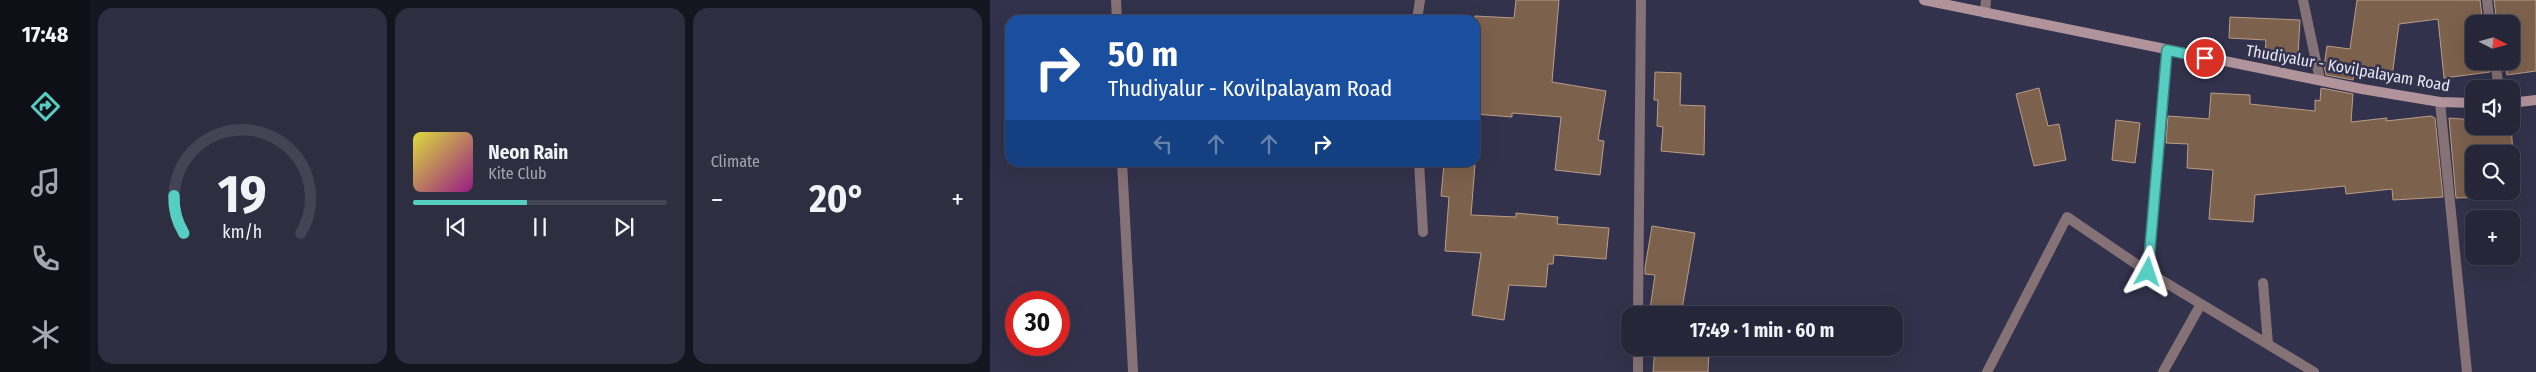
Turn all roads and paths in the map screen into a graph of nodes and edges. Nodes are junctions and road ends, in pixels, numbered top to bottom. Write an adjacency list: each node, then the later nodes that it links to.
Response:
1 (1116, 0): 10 (street)
2 (1420, 0): 11 (street)
3 (1641, 0): 25 (street)
4 (1924, 0): 8 (main road, Thudiyalur - Kovilpalayam Road)
5 (1986, 0): 9 (street)
6 (2303, 0): 14 (street)
7 (2486, 0): 12 (street)
8 (1948, 3): 9 (main road, Thudiyalur - Kovilpalayam Road)
9 (1985, 13): 13 (main road, Thudiyalur - Kovilpalayam Road)
10 (1117, 15)
11 (1418, 15)
12 (2488, 15)
13 (2167, 50): 14 (main road, Thudiyalur - Kovilpalayam Road); 22 (street)
14 (2320, 80): 16 (main road, Thudiyalur - Kovilpalayam Road)
15 (2536, 100): 17 (main road)
16 (2440, 102): 18 (main road, Thudiyalur - Kovilpalayam Road); 33 (street)
17 (2520, 102)
18 (2465, 103)
19 (1122, 167): 28 (street)
20 (1419, 167): 21 (street)
21 (1423, 232)
22 (2148, 272): 24 (street); 30 (street)
23 (2263, 283): 26 (street)
24 (2201, 304): 26 (street); 31 (street)
25 (1638, 306)
26 (2268, 344): 32 (street)
27 (1638, 356): 29 (street)
28 (1133, 371)
29 (1638, 372)
30 (1987, 372)
31 (2163, 372)
32 (2314, 372)
33 (2467, 372)

